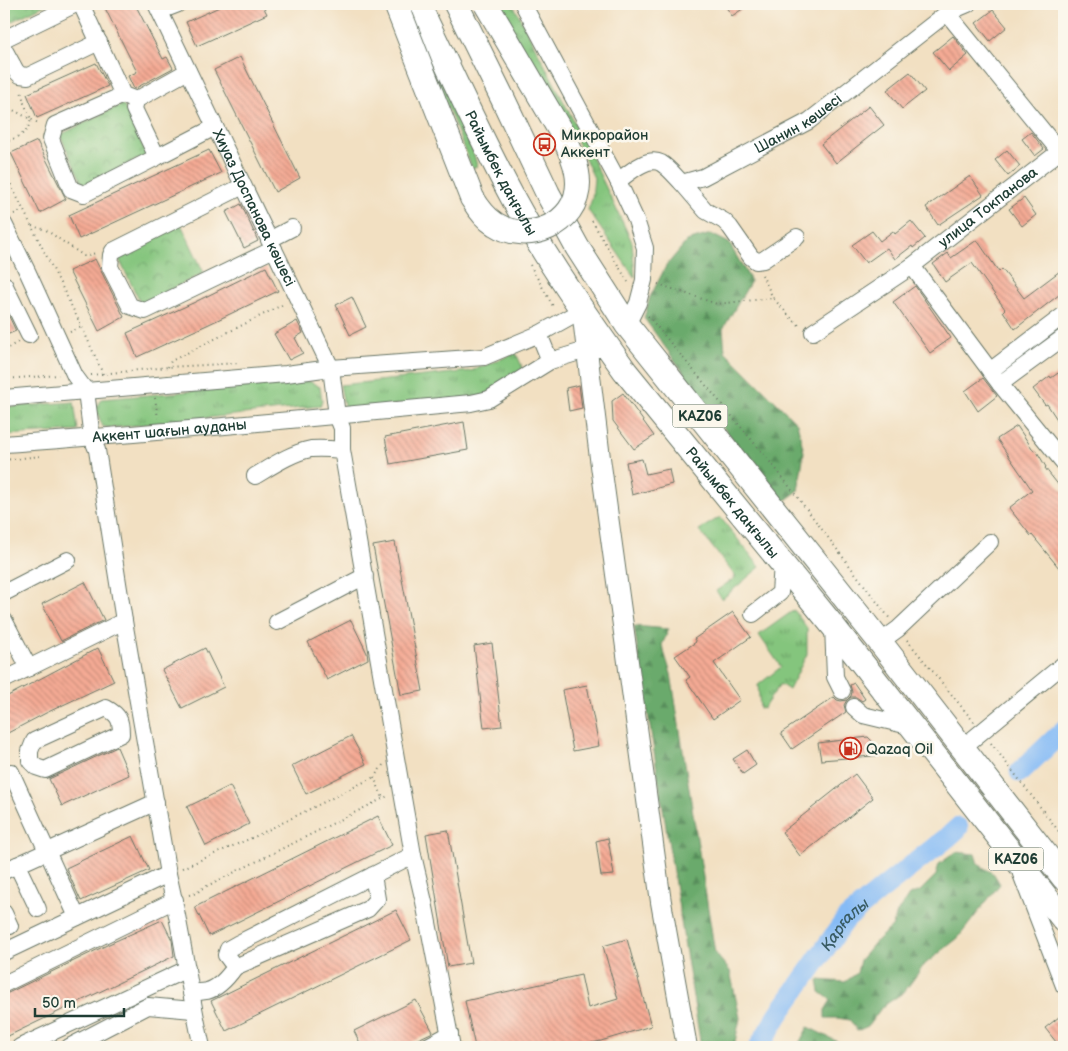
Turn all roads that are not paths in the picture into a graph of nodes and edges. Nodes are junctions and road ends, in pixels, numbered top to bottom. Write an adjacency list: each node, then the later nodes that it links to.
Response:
1 (76, 4): 12 (street)
2 (81, 4): 13 (street)
3 (178, 4): 10 (street)
4 (396, 4): 7 (highway, bridge)
5 (418, 4): 30 (highway, Райымбек даңғылы / KАZ06)
6 (456, 4): 32 (highway, Райымбек даңғылы / KАZ06)
7 (486, 4)
8 (523, 4): 20 (street)
9 (968, 4): 11 (street, Шанин көшесі)
10 (158, 8): 15 (street, Хиуаз Доспанова көшесі)
11 (947, 13): 18 (street); 21 (street, Шанин көшесі)
12 (4, 39)
13 (99, 42): 14 (street); 16 (street)
14 (4, 49)
15 (188, 71): 16 (street); 17 (street, Хиуаз Доспанова көшесі)
16 (130, 97): 19 (street); 19 (street)
17 (215, 127): 19 (street); 22 (street, Хиуаз Доспанова көшесі)
18 (1063, 152): 27 (street, улица Токпанова)
19 (157, 157)
20 (618, 180): 21 (street); 32 (street)
21 (682, 183): 25 (street)
22 (243, 186): 26 (street, Хиуаз Доспанова көшесі); 26 (street)
23 (4, 224): 28 (street)
24 (292, 228): 26 (street)
25 (797, 237)
26 (271, 244): 39 (street, Хиуаз Доспанова көшесі)
27 (912, 266): 33 (street, улица Токпанова); 40 (street)
28 (28, 273): 29 (street); 42 (street)
29 (4, 283): 34 (street)
30 (582, 310): 35 (street); 37 (highway, Райымбек даңғылы / KАZ06)
31 (1064, 315): 40 (street)
32 (627, 325): 60 (highway, Райымбек даңғылы / KАZ06)
33 (813, 332)
34 (29, 334)
35 (539, 334): 38 (street); 39 (street)
36 (1064, 337): 41 (street)
37 (598, 349): 38 (street, Ақкент шағын ауданы); 52 (highway, Райымбек даңғылы / KАZ06); 94 (main road)
38 (550, 361): 44 (street, Ақкент шағын ауданы)
39 (331, 368): 42 (street); 44 (street, Хиуаз Доспанова көшесі)
40 (990, 371): 41 (street)
41 (1000, 384): 48 (street)
42 (86, 391): 43 (street); 45 (street)
43 (4, 398)
44 (336, 416): 45 (street, Ақкент шағын ауданы); 47 (street, Хиуаз Доспанова көшесі)
45 (92, 438): 46 (street, Ақкент шағын ауданы); 57 (street)
46 (4, 444)
47 (342, 450): 49 (street); 53 (street, Хиуаз Доспанова көшесі)
48 (1064, 463)
49 (255, 476)
50 (990, 542): 60 (street)
51 (68, 560): 54 (street)
52 (782, 563): 55 (street); 59 (highway, Райымбек даңғылы / KАZ06)
53 (365, 576): 58 (street); 72 (street, Хиуаз Доспанова көшесі)
54 (4, 593)
55 (753, 614)
56 (4, 620): 62 (street)
57 (124, 620): 62 (street); 70 (street)
58 (277, 622)
59 (833, 626): 64 (street); 66 (highway, Райымбек даңғылы / KАZ06)
60 (889, 636): 67 (highway, Райымбек даңғылы / KАZ06)
61 (1064, 664): 67 (street)
62 (29, 668): 63 (street)
63 (4, 680)
64 (842, 691)
65 (854, 707): 66 (street)
66 (913, 727): 73 (highway, Райымбек даңғылы / KАZ06)
67 (962, 748): 77 (highway, Райымбек даңғылы / KАZ06)
68 (30, 761): 68 (street); 69 (street)
69 (7, 772): 71 (street)
70 (156, 802): 71 (street); 75 (street)
71 (46, 851): 74 (street); 80 (street)
72 (413, 855): 76 (street); 89 (street, Хиуаз Доспанова көшесі)
73 (1014, 858): 81 (highway, Райымбек даңғылы / KАZ06); 86 (street)
74 (10, 868): 79 (street)
75 (168, 874): 78 (street); 80 (street)
76 (373, 875): 83 (street); 83 (street)
77 (1064, 878)
78 (175, 900): 84 (street); 85 (street)
79 (38, 909)
80 (77, 918): 82 (street)
81 (1064, 920)
82 (4, 952)
83 (235, 967): 87 (street)
84 (186, 969): 87 (street); 90 (street)
85 (4, 984)
86 (1064, 986)
87 (191, 993): 88 (street)
88 (193, 1010): 91 (street); 92 (street)
89 (451, 1041): 93 (street)
90 (20, 1047)
91 (69, 1047)
92 (202, 1047)
93 (426, 1047)
94 (687, 1047)

